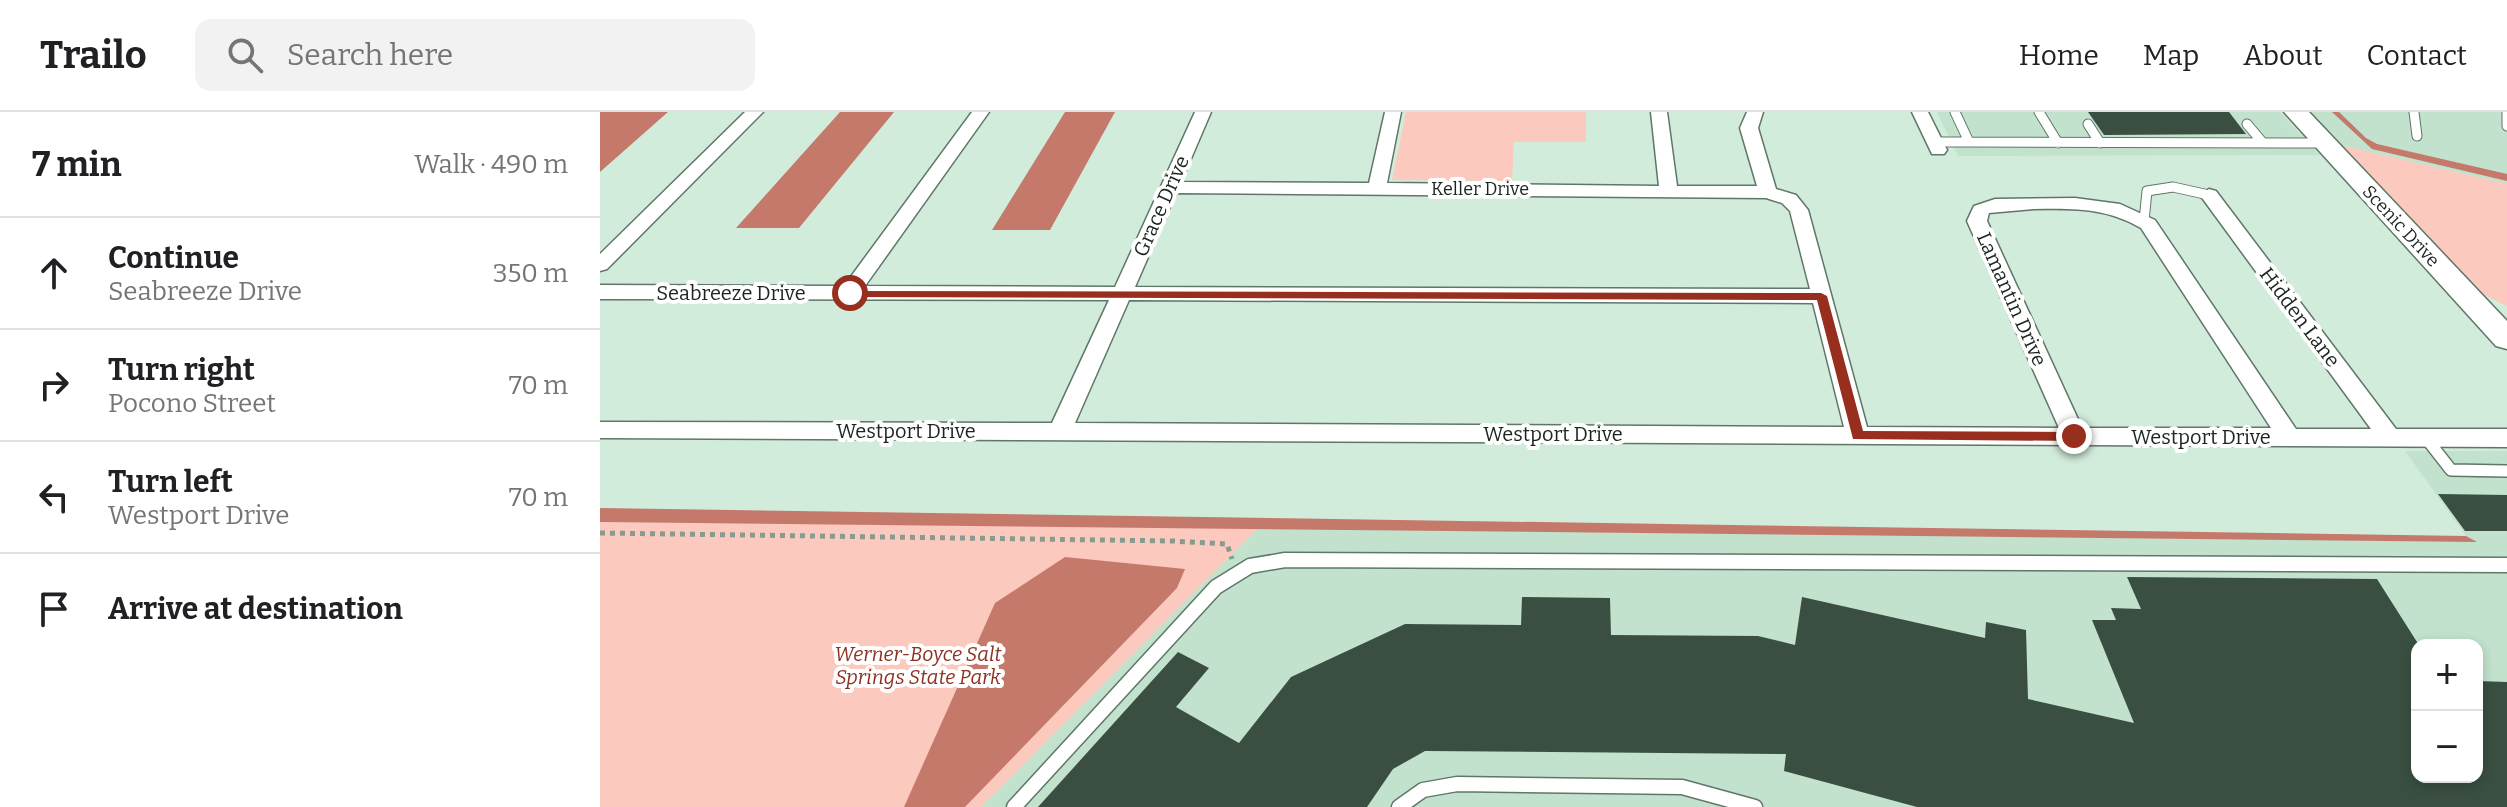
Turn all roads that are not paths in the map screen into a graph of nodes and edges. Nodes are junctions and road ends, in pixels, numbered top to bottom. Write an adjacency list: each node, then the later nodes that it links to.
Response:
1 (755, 112): 29 (street)
2 (981, 112): 31 (street)
3 (1203, 112): 23 (street, Grace Drive)
4 (1393, 112): 24 (street)
5 (1659, 112): 25 (street)
6 (1755, 112): 26 (street)
7 (1920, 112): 22 (street)
8 (1955, 112): 17 (lane)
9 (2039, 112): 18 (lane)
10 (2296, 112): 21 (street, Scenic Drive)
11 (2414, 112): 16 (lane)
12 (2506, 112): 15 (lane)
13 (2088, 124): 19 (lane)
14 (2247, 124): 20 (lane)
15 (2507, 126)
16 (2417, 136)
17 (1969, 142): 18 (lane); 22 (lane)
18 (2058, 143): 19 (lane)
19 (2100, 143): 20 (lane)
20 (2263, 143): 21 (lane)
21 (2324, 143): 34 (street, Scenic Drive)
22 (1936, 146)
23 (1170, 187): 24 (street, Keller Drive); 32 (street, Grace Drive)
24 (1377, 188): 25 (street, Keller Drive)
25 (1669, 191): 26 (street, Keller Drive)
26 (1768, 192): 33 (street, Keller Drive)
27 (2209, 195): 28 (lane); 40 (street, Hidden Lane)
28 (2137, 216): 38 (street, Lamantin Drive); 39 (street)
29 (600, 265)
30 (600, 292): 31 (street, Seabreeze Drive)
31 (850, 293): 32 (street, Seabreeze Drive)
32 (1122, 294): 33 (street, Seabreeze Drive); 36 (street, Grace Drive)
33 (1821, 296): 37 (street)
34 (2507, 339)
35 (600, 430): 36 (street, Westport Drive)
36 (1060, 432): 37 (street, Westport Drive)
37 (1858, 436): 38 (street, Westport Drive)
38 (2074, 436): 39 (street, Westport Drive)
39 (2289, 437): 40 (street, Westport Drive)
40 (2390, 438): 41 (street, Westport Drive)
41 (2426, 438): 42 (street, Westport Drive); 43 (lane)
42 (2507, 438)
43 (2507, 471)
44 (2507, 565): 45 (lane)
45 (1014, 807)
46 (1399, 807): 47 (lane)
47 (1755, 807)

